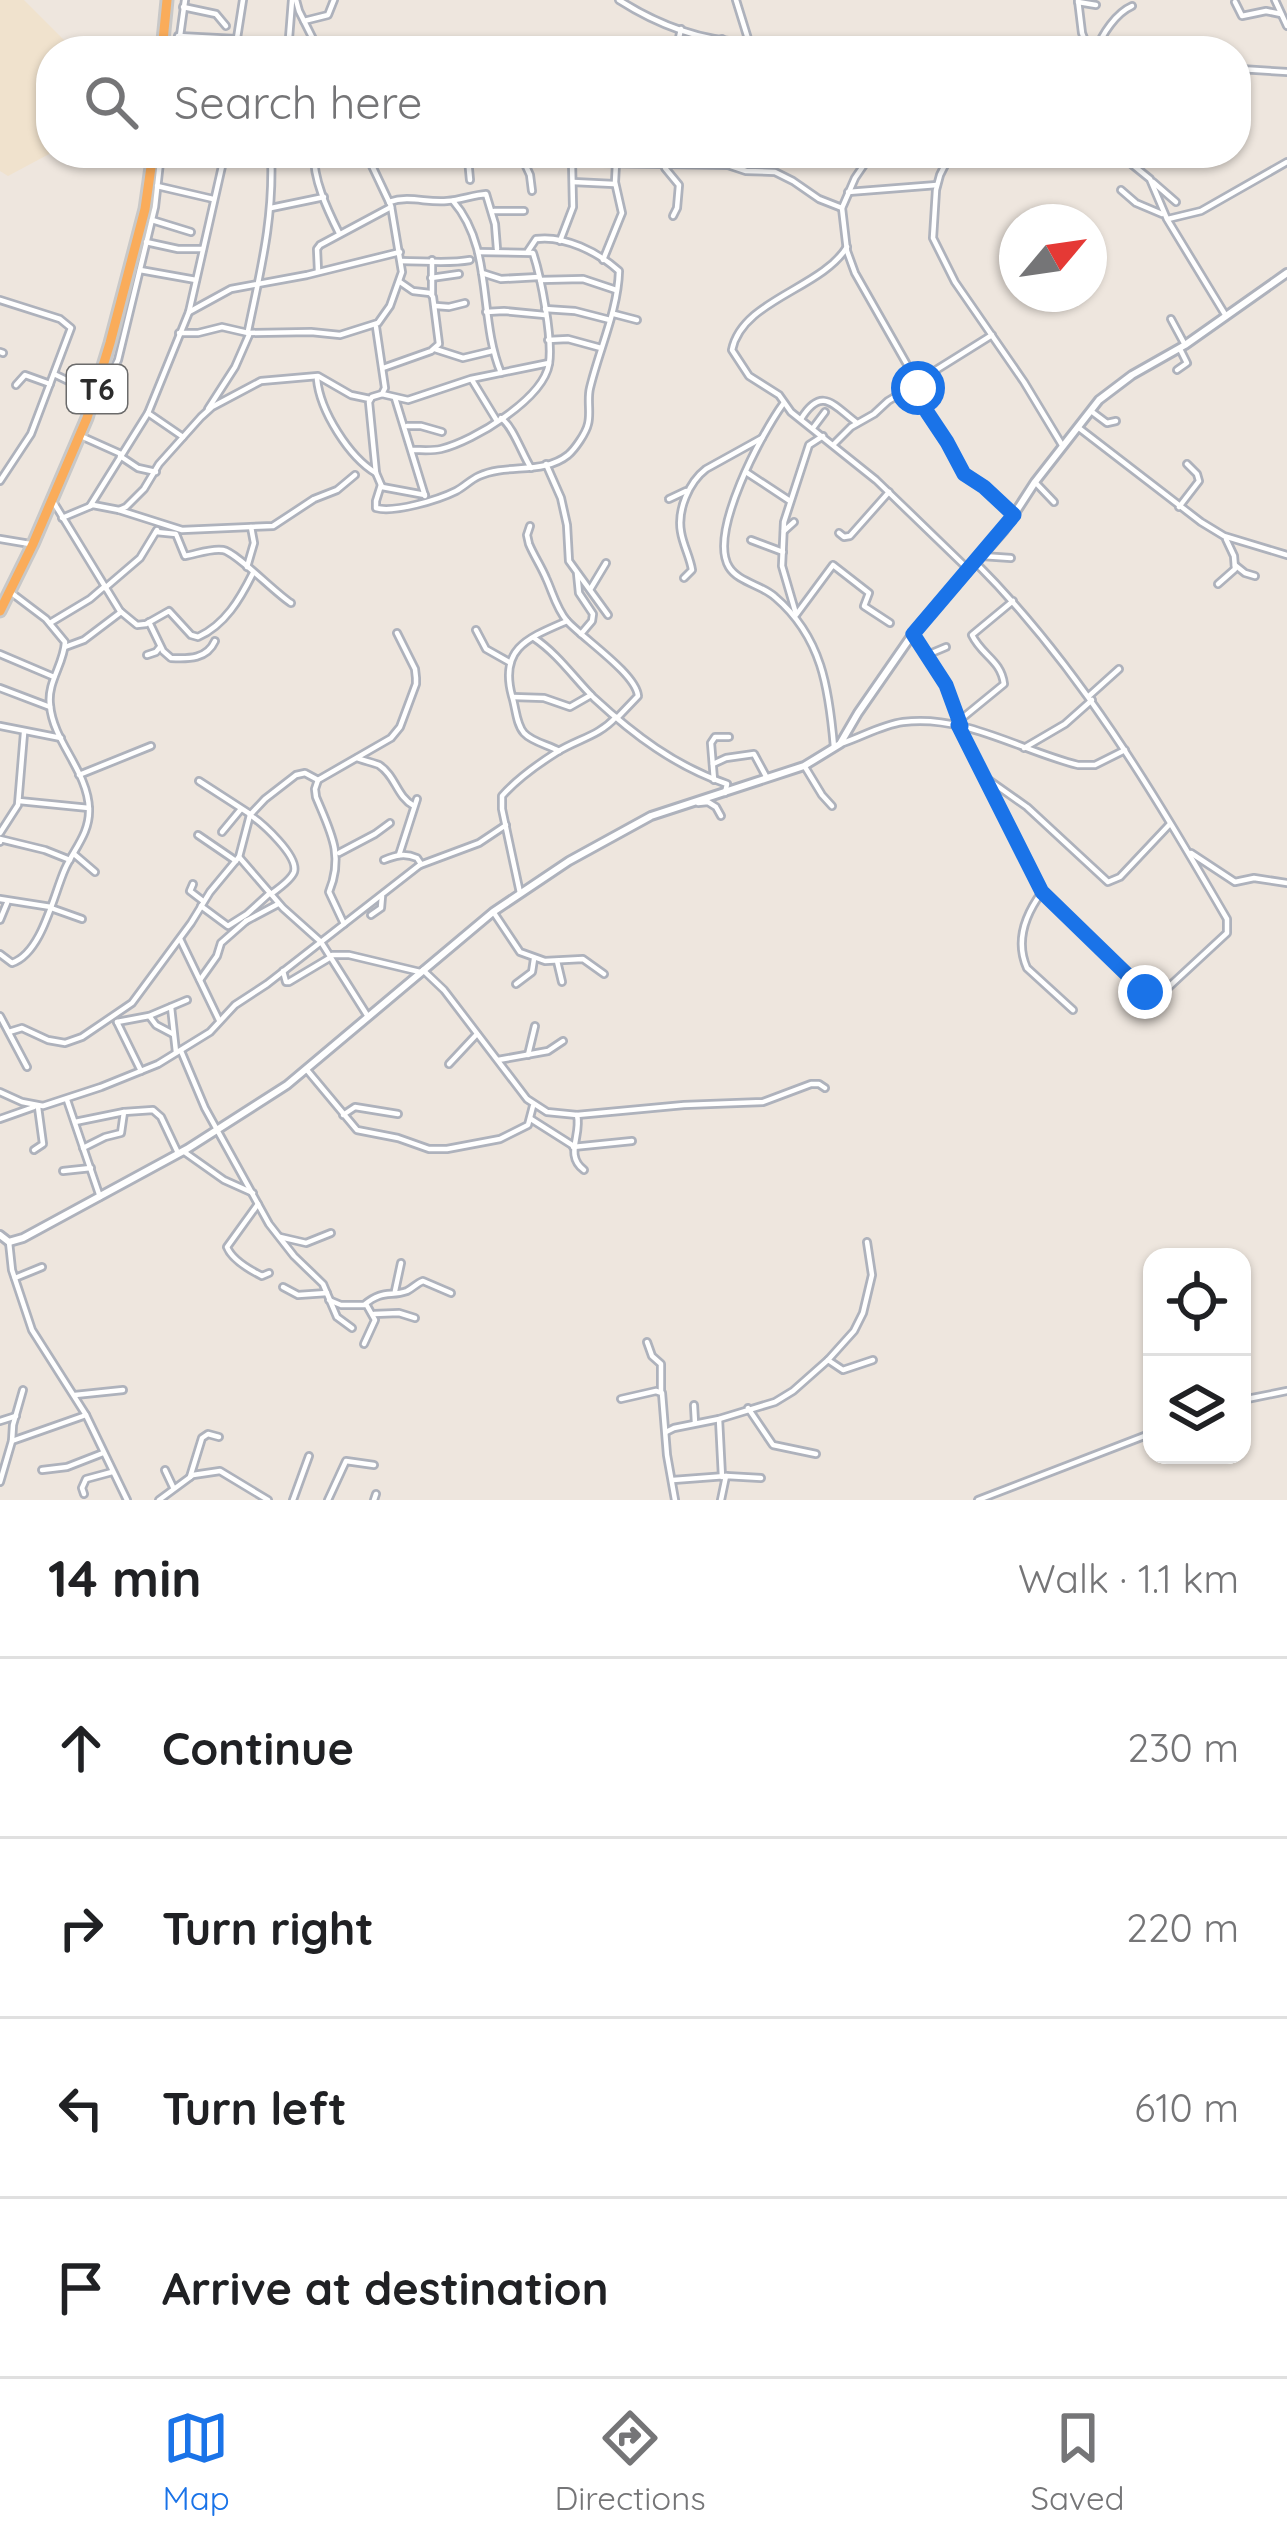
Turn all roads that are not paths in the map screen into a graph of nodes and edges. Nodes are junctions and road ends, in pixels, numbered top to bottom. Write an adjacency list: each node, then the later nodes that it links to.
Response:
1 (166, 0): 18 (highway)
2 (243, 0): 20 (street)
3 (294, 0): 14 (street); 21 (street)
4 (334, 0): 14 (street)
5 (619, 0): 17 (street)
6 (736, 0): 25 (street)
7 (1274, 0): 13 (street)
8 (1078, 1): 11 (street); 26 (street)
9 (1235, 2): 13 (street)
10 (184, 4): 15 (street); 19 (street)
11 (1096, 5)
12 (1132, 6): 27 (street)
13 (1281, 14): 16 (street)
14 (304, 21): 22 (street)
15 (226, 26)
16 (1287, 26)
17 (681, 29): 23 (street); 24 (street)
18 (162, 36)
19 (180, 36)
20 (237, 36)
21 (290, 36)
22 (312, 36)
23 (679, 36)
24 (710, 36)
25 (743, 36)
26 (1085, 36)
27 (1103, 36)
28 (1251, 70): 29 (street)
29 (1287, 72)
30 (1287, 162): 65 (street)
31 (154, 168): 114 (highway, T6)
32 (157, 168): 50 (street)
33 (221, 168): 56 (street)
34 (272, 168): 60 (street)
35 (316, 168): 55 (street)
36 (373, 168): 59 (street)
37 (469, 168): 47 (street)
38 (528, 168): 52 (street)
39 (572, 168): 48 (street)
40 (618, 168): 49 (street)
41 (666, 168): 64 (street)
42 (737, 168): 61 (street)
43 (863, 168): 54 (street)
44 (944, 168): 51 (street)
45 (1136, 168): 46 (street)
46 (1150, 180): 58 (street); 65 (street)
47 (470, 181)
48 (573, 182): 49 (street); 69 (street)
49 (616, 184): 79 (street)
50 (157, 185): 56 (street); 66 (street)
51 (937, 185): 54 (street); 105 (street)
52 (532, 190)
53 (1121, 190): 65 (street)
54 (848, 192): 61 (street)
55 (324, 197): 60 (street); 68 (street)
56 (213, 199): 72 (street)
57 (453, 201): 59 (street); 62 (street); 74 (street)
58 (1176, 202)
59 (390, 204): 68 (street); 76 (street)
60 (271, 208): 89 (street)
61 (842, 208): 71 (street)
62 (491, 211): 63 (street); 75 (street)
63 (524, 212)
64 (674, 215)
65 (1166, 217): 99 (street)
66 (152, 220): 67 (street); 70 (street)
67 (191, 232)
68 (339, 233): 81 (street)
69 (560, 241): 73 (street); 79 (street)
70 (146, 242): 72 (street); 80 (street)
71 (847, 247): 122 (street); 127 (street)
72 (203, 249): 87 (street)
73 (528, 250): 75 (street); 86 (street)
74 (478, 252): 75 (street); 82 (street)
75 (497, 252)
76 (401, 256): 77 (street); 81 (street); 88 (street)
77 (432, 260): 78 (street); 85 (street)
78 (470, 260)
79 (603, 260): 90 (street)
80 (140, 270): 87 (street); 123 (street)
81 (318, 271): 89 (street)
82 (482, 273): 86 (street); 96 (street)
83 (1287, 273): 99 (street)
84 (459, 274): 85 (street)
85 (431, 278): 91 (street)
86 (539, 279): 90 (street); 97 (street)
87 (196, 280): 95 (street)
88 (400, 282): 91 (street); 102 (street)
89 (260, 284): 95 (street); 104 (street)
90 (616, 290): 98 (street)
91 (432, 295): 94 (street)
92 (0, 300): 116 (street)
93 (466, 303): 94 (street)
94 (435, 306): 109 (street)
95 (189, 312): 103 (street)
96 (486, 312): 97 (street); 110 (street)
97 (544, 312): 98 (street); 106 (street)
98 (610, 317): 101 (street); 108 (street)
99 (1226, 317): 107 (street)
100 (1171, 319): 107 (street)
101 (637, 320)
102 (375, 325): 104 (street); 112 (street)
103 (179, 333): 104 (street); 130 (street)
104 (249, 333): 131 (street)
105 (992, 335): 122 (street); 145 (street)
106 (548, 340): 108 (street); 111 (street)
107 (1182, 347): 113 (street); 128 (street)
108 (601, 348): 148 (street)
109 (435, 349): 110 (street); 112 (street)
110 (492, 350): 115 (street)
111 (549, 363): 115 (street); 133 (street)
112 (383, 368): 124 (street)
113 (1177, 370)
114 (102, 371): 119 (street); 123 (highway, T6)
115 (501, 373): 118 (street)
116 (54, 374): 119 (street); 120 (street)
117 (318, 376): 126 (street); 131 (street); 153 (street)
118 (471, 379): 125 (street); 133 (street)
119 (67, 381): 123 (street)
120 (50, 384): 121 (street); 155 (street)
121 (16, 385)
122 (918, 387): 135 (street); 168 (street)
123 (96, 391): 140 (highway, T6)
124 (382, 394): 125 (street); 126 (street)
125 (395, 397): 136 (street)
126 (370, 399): 153 (street)
127 (784, 404): 132 (street); 143 (street)
128 (1091, 411): 134 (street); 137 (street)
129 (825, 412): 138 (street)
130 (148, 413): 142 (street); 147 (street)
131 (205, 413): 142 (street)
132 (801, 419): 135 (street); 138 (street)
133 (499, 420): 146 (street); 150 (street)
134 (1116, 421)
135 (857, 423): 144 (street)
136 (406, 426): 139 (street); 146 (street)
137 (1077, 427): 145 (street); 166 (street)
138 (813, 428): 141 (street)
139 (442, 432)
140 (79, 436): 147 (street); 160 (highway, T6)
141 (824, 436): 144 (street); 163 (street)
142 (184, 437): 151 (street)
143 (762, 438): 152 (street); 158 (street)
144 (833, 445): 159 (street)
145 (1062, 446): 156 (street)
146 (413, 450): 161 (street)
147 (121, 455): 151 (street); 165 (street)
148 (546, 464): 150 (street); 188 (street)
149 (1187, 464): 166 (street)
150 (531, 467): 161 (street)
151 (156, 472): 167 (street)
152 (746, 472): 163 (street); 200 (street)
153 (376, 473): 157 (street)
154 (355, 475): 172 (street)
155 (0, 481)
156 (1035, 482): 164 (street); 168 (street)
157 (381, 485): 161 (street); 161 (street)
158 (688, 490): 162 (street); 190 (street)
159 (889, 492): 176 (street); 184 (street)
160 (51, 498): 169 (street); 180 (highway, T6)
161 (425, 498)
162 (669, 499)
163 (790, 501): 174 (street)
164 (1054, 502)
165 (89, 506): 167 (street); 169 (street)
166 (1180, 507): 177 (street)
167 (119, 510): 171 (street)
168 (1014, 515): 184 (street)
169 (62, 518): 192 (street)
170 (794, 522): 174 (street)
171 (158, 524): 172 (street); 175 (street)
172 (251, 526): 187 (street)
173 (530, 526): 201 (street)
174 (784, 531): 181 (street)
175 (156, 532): 187 (street); 192 (street)
176 (839, 533)
177 (1224, 536): 182 (street); 186 (street)
178 (751, 540): 181 (street)
179 (0, 543): 180 (street)
180 (33, 544): 194 (highway, T6)
181 (783, 552): 200 (street)
182 (1287, 555)
183 (1011, 558): 184 (street)
184 (975, 562): 195 (street); 208 (street)
185 (605, 563): 193 (street)
186 (1235, 565): 189 (street); 191 (street)
187 (250, 570): 196 (street); 203 (street)
188 (577, 573): 193 (street); 207 (street)
189 (1256, 577)
190 (684, 578)
191 (1218, 584)
192 (105, 588): 198 (street); 202 (street)
193 (591, 588): 199 (street)
194 (9, 591): 197 (highway, T6); 202 (street)
195 (1013, 601): 223 (street); 226 (street)
196 (291, 603)
197 (0, 611)
198 (122, 612): 203 (street); 211 (street)
199 (608, 615)
200 (797, 619): 204 (street); 232 (street)
201 (568, 621): 207 (street); 209 (street)
202 (50, 622): 211 (street)
203 (149, 622): 212 (street)
204 (890, 623)
205 (476, 630): 217 (street)
206 (397, 633): 236 (street)
207 (581, 634): 225 (street)
208 (913, 634): 216 (street); 232 (street)
209 (534, 638): 217 (street); 221 (street)
210 (214, 641): 212 (street)
211 (65, 647): 219 (street)
212 (160, 647): 215 (street)
213 (946, 647): 216 (street)
214 (0, 654): 219 (street)
215 (147, 655)
216 (927, 655): 226 (street)
217 (509, 662): 222 (street)
218 (1119, 669): 223 (street)
219 (54, 677): 224 (street)
220 (0, 688): 224 (street)
221 (591, 694): 222 (street); 225 (street)
222 (512, 697): 235 (street)
223 (1090, 698): 233 (street); 234 (street)
224 (50, 706): 230 (street)
225 (617, 717): 235 (street); 243 (street)
226 (960, 724): 232 (street); 233 (street); 241 (street)
227 (0, 727): 228 (street)
228 (24, 733): 230 (street); 246 (street)
229 (729, 737): 237 (street)
230 (61, 738): 239 (street)
231 (152, 746): 239 (street)
232 (837, 746): 238 (street)
233 (1024, 748): 234 (street)
234 (1125, 750): 255 (street)
235 (559, 751): 254 (street)
236 (356, 758): 242 (street); 262 (street)
237 (712, 764): 240 (street); 243 (street)
238 (804, 766): 240 (street); 248 (street)
239 (79, 775): 249 (street)
240 (767, 778): 245 (street)
241 (986, 778): 255 (street); 271 (street)
242 (318, 780): 251 (street); 261 (street)
243 (714, 780): 245 (street)
244 (200, 781): 250 (street)
245 (725, 793): 247 (street)
246 (19, 801): 249 (street); 257 (street)
247 (694, 803): 252 (street); 272 (street)
248 (832, 806)
249 (89, 808): 263 (street)
250 (242, 808): 251 (street); 256 (street)
251 (250, 815): 264 (street); 273 (street)
252 (721, 816)
253 (390, 823): 261 (street)
254 (506, 825): 266 (street); 272 (street)
255 (1169, 825): 260 (street)
256 (222, 832)
257 (0, 833)
258 (198, 835): 264 (street)
259 (0, 842): 263 (street)
260 (1186, 849): 268 (street); 271 (street)
261 (337, 854): 283 (street)
262 (399, 855): 265 (street); 266 (street)
263 (72, 857): 267 (street); 277 (street)
264 (237, 859): 273 (street); 275 (street)
265 (384, 860)
266 (420, 865): 270 (street)
267 (95, 872)
268 (1287, 883)
269 (193, 884): 275 (street)
270 (383, 892): 279 (street); 283 (street)
271 (1042, 892): 298 (street)
272 (520, 893): 278 (street)
273 (270, 894): 276 (street); 282 (street)
274 (4, 900): 277 (street); 281 (street)
275 (203, 904): 282 (street); 284 (street)
276 (279, 904): 282 (street); 285 (street)
277 (51, 907): 280 (street); 286 (street)
278 (493, 912): 288 (street); 291 (street)
279 (371, 915)
280 (82, 919)
281 (0, 920)
282 (244, 920): 293 (street)
283 (344, 924): 285 (street)
284 (180, 938): 293 (street); 302 (street)
285 (321, 942): 287 (street); 290 (street)
286 (0, 954)
287 (330, 956): 290 (street); 291 (street); 301 (street)
288 (534, 958): 289 (street); 295 (street)
289 (557, 961): 292 (street); 294 (street)
290 (283, 971): 303 (street)
291 (422, 971): 301 (street); 307 (street)
292 (604, 974)
293 (200, 980): 303 (street)
294 (562, 982)
295 (516, 984)
296 (187, 1000): 297 (street)
297 (171, 1007): 300 (street); 306 (street)
298 (1073, 1010)
299 (0, 1016): 305 (street)
300 (149, 1016): 302 (street); 306 (street)
301 (368, 1017): 314 (street)
302 (116, 1019): 305 (street); 315 (street)
303 (219, 1020): 309 (street)
304 (535, 1026): 310 (street)
305 (9, 1032): 313 (street)
306 (173, 1034): 309 (street)
307 (477, 1034): 311 (street); 312 (street)
308 (563, 1041): 310 (street)
309 (178, 1052): 315 (street); 328 (street)
310 (529, 1054): 311 (street)
311 (498, 1060): 319 (street)
312 (449, 1064)
313 (27, 1067)
314 (308, 1070): 323 (street); 328 (street)
315 (141, 1071): 318 (street)
316 (825, 1088): 324 (street)
317 (0, 1092): 320 (street)
318 (67, 1100): 320 (street); 327 (street)
319 (532, 1104): 324 (street); 326 (street)
320 (37, 1106): 325 (street); 332 (street)
321 (124, 1112): 327 (street); 331 (street); 333 (street)
322 (398, 1114): 323 (street)
323 (343, 1115): 326 (street)
324 (577, 1115): 330 (street)
325 (0, 1119)
326 (531, 1119): 330 (street)
327 (76, 1122): 331 (street)
328 (217, 1129): 333 (street); 337 (street)
329 (632, 1141): 330 (street)
330 (573, 1147): 335 (street)
331 (82, 1148): 334 (street)
332 (34, 1150)
333 (181, 1152): 337 (street); 338 (street)
334 (91, 1168): 336 (street); 338 (street)
335 (584, 1170)
336 (63, 1171)
337 (253, 1193): 339 (street)
338 (100, 1197): 344 (street)
339 (258, 1204): 342 (street); 348 (street)
340 (332, 1233): 342 (street)
341 (0, 1235): 344 (street)
342 (280, 1237): 353 (street)
343 (867, 1242): 360 (street)
344 (9, 1246): 345 (street); 349 (street)
345 (0, 1253)
346 (401, 1263): 351 (street)
347 (42, 1267): 349 (street)
348 (269, 1273)
349 (15, 1278): 366 (street)
350 (283, 1287): 353 (street)
351 (395, 1291): 352 (street); 354 (street)
352 (451, 1293)
353 (328, 1297): 354 (street); 357 (street)
354 (366, 1304): 355 (street)
355 (374, 1314): 356 (street); 359 (street)
356 (416, 1318)
357 (352, 1328)
358 (647, 1342): 365 (street)
359 (364, 1344)
360 (828, 1360): 361 (street); 370 (street)
361 (873, 1360)
362 (23, 1390): 371 (street)
363 (123, 1390): 366 (street)
364 (1287, 1391): 367 (street)
365 (662, 1393): 368 (street); 376 (street)
366 (75, 1395): 372 (street)
367 (1251, 1398)
368 (620, 1399)
369 (694, 1405): 375 (street)
370 (748, 1408): 373 (street); 381 (street)
371 (16, 1415): 374 (street); 379 (street)
372 (86, 1415): 379 (street); 380 (street)
373 (719, 1419): 375 (street); 388 (street)
374 (0, 1421)
375 (695, 1424): 376 (street)
376 (666, 1432): 390 (street)
377 (1143, 1436): 401 (street)
378 (219, 1437): 387 (street)
379 (12, 1442): 391 (street)
380 (104, 1454): 384 (street); 386 (street)
381 (816, 1454)
382 (309, 1456): 397 (street)
383 (374, 1465): 398 (street)
384 (42, 1470)
385 (165, 1470): 392 (street)
386 (112, 1472): 393 (street); 394 (street)
387 (190, 1477): 392 (street); 396 (street)
388 (724, 1477): 389 (street); 390 (street); 400 (street)
389 (760, 1478)
390 (673, 1480): 399 (street)
391 (0, 1483)
392 (174, 1489): 395 (street)
393 (84, 1494)
394 (127, 1500)
395 (159, 1500)
396 (268, 1500)
397 (292, 1500)
398 (328, 1500)
399 (675, 1500)
400 (721, 1500)
401 (978, 1500)

